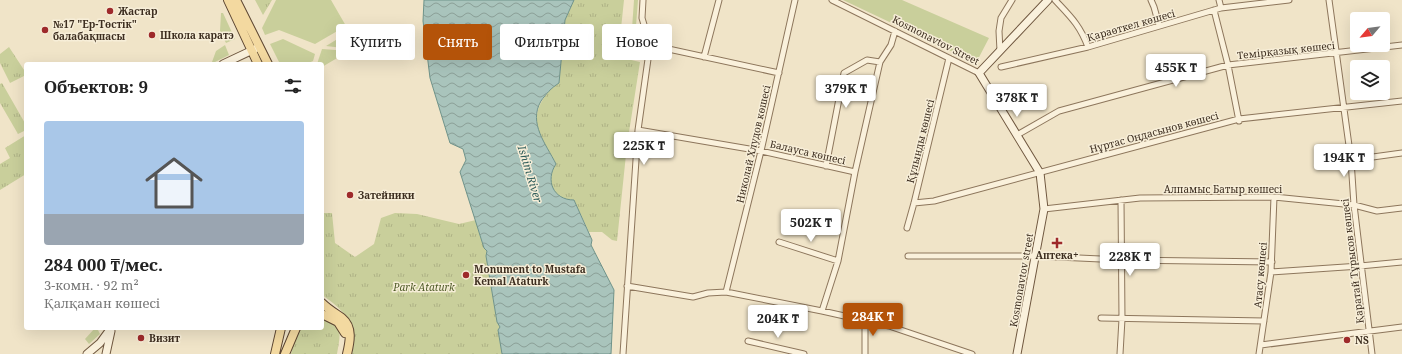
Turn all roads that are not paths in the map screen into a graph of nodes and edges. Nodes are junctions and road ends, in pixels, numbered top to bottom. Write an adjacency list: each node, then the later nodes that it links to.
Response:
1 (228, 0): 22 (main road)
2 (236, 0): 22 (main road)
3 (643, 0): 17 (street)
4 (719, 0): 26 (street)
5 (795, 0): 36 (street, Николай Хлудов көшесі)
6 (832, 0): 19 (street, Kosmonavtov Street)
7 (1012, 0): 24 (street)
8 (1048, 0): 24 (street)
9 (1055, 0): 21 (street)
10 (1151, 0): 18 (street)
11 (1219, 0): 15 (street)
12 (1290, 0): 14 (street, Қараөткел көшесі)
13 (1329, 0): 25 (street, Қаратай Тұрысов көшесі)
14 (1274, 1): 15 (street, Қараөткел көшесі)
15 (1221, 8): 16 (street, Қараөткел көшесі)
16 (1214, 10): 18 (street, Қараөткел көшесі); 33 (street)
17 (644, 24)
18 (1159, 25): 21 (street, Қараөткел көшесі)
19 (895, 31): 27 (street, Kosmonavtov Street); 32 (street)
20 (1402, 45): 25 (street, Темірқазық көшесі)
21 (1088, 47): 34 (street, Қараөткел көшесі)
22 (255, 48): 29 (street); 30 (main road); 31 (main road)
23 (672, 50): 26 (street)
24 (1000, 51): 35 (street)
25 (1337, 53): 33 (street, Темірқазық көшесі); 38 (street, Қаратай Тұрысов көшесі)
26 (704, 57): 36 (street)
27 (949, 58): 35 (street, Kosmonavtov Street); 50 (street, Құлынды көшесі)
28 (648, 60): 40 (street)
29 (227, 62)
30 (258, 62)
31 (266, 62)
32 (880, 62): 45 (street); 46 (street)
33 (1228, 65): 39 (street); 41 (street, Темірқазық көшесі)
34 (1001, 67)
35 (979, 73): 41 (street, Kosmonavtov Street)
36 (779, 74): 42 (street, Николай Хлудов көшесі)
37 (1402, 101): 38 (street, Нұртас Оңдасынов көшесі)
38 (1344, 108): 39 (street, Нұртас Оңдасынов көшесі); 44 (street, Қаратай Тұрысов көшесі)
39 (1239, 120): 47 (street, Нұртас Оңдасынов көшесі)
40 (638, 130): 42 (street, Балауса көшесі); 64 (street)
41 (1016, 135): 47 (street, Kosmonavtov Street)
42 (762, 151): 45 (street, Балауса көшесі); 65 (street, Николай Хлудов көшесі)
43 (1402, 153): 44 (street)
44 (1351, 160): 51 (street, Қаратай Тұрысов көшесі)
45 (826, 166): 46 (street, Балауса көшесі)
46 (855, 172): 59 (street)
47 (1040, 172): 50 (street, Нұртас Оңдасынов көшесі); 53 (street, Kosmonavtov Street)
48 (1274, 197): 49 (street, Алпамыс Батыр көшесі); 51 (street, Алпамыс Батыр көшесі); 60 (street, Атасу көшесі)
49 (1121, 200): 53 (street, Алпамыс Батыр көшесі); 58 (street)
50 (914, 203): 54 (street, Құлынды көшесі)
51 (1354, 205): 52 (street, Алпамыс Батыр көшесі); 62 (street, Қаратай Тұрысов көшесі)
52 (1402, 208)
53 (1044, 209): 57 (street, Kosmonavtov street)
54 (907, 228)
55 (779, 242): 59 (street)
56 (908, 256): 57 (street)
57 (1036, 256): 58 (street); 92 (street, Kosmonavtov street)
58 (1122, 260): 60 (street); 70 (street)
59 (838, 261): 67 (street)
60 (1272, 262): 63 (street, Атасу көшесі)
61 (1402, 262): 62 (street)
62 (1360, 266): 63 (street); 79 (street, Қаратай Тұрысов көшесі)
63 (1271, 272): 72 (street, Атасу көшесі)
64 (627, 286): 65 (street); 88 (street)
65 (726, 292): 67 (street)
66 (324, 305): 87 (main road)
67 (822, 311): 71 (street)
68 (324, 315): 86 (main road)
69 (1101, 318): 70 (street)
70 (1122, 319): 72 (street); 93 (street)
71 (865, 320): 90 (street); 91 (street)
72 (1264, 321): 81 (street, Атасу көшесі)
73 (1402, 326): 79 (street)
74 (110, 330): 82 (street)
75 (112, 330): 83 (street)
76 (281, 330): 84 (main road)
77 (291, 330): 85 (main road)
78 (295, 330): 85 (main road)
79 (1369, 331): 81 (street); 95 (street, Қаратай Тұрысов көшесі)
80 (748, 341): 89 (street)
81 (1260, 345): 94 (street, Атасу көшесі)
82 (87, 354)
83 (106, 354)
84 (275, 354)
85 (285, 354)
86 (342, 354)
87 (348, 354)
88 (623, 354)
89 (804, 354)
90 (865, 354)
91 (972, 354)
92 (1018, 354)
93 (1120, 354)
94 (1259, 354)
95 (1372, 354)

